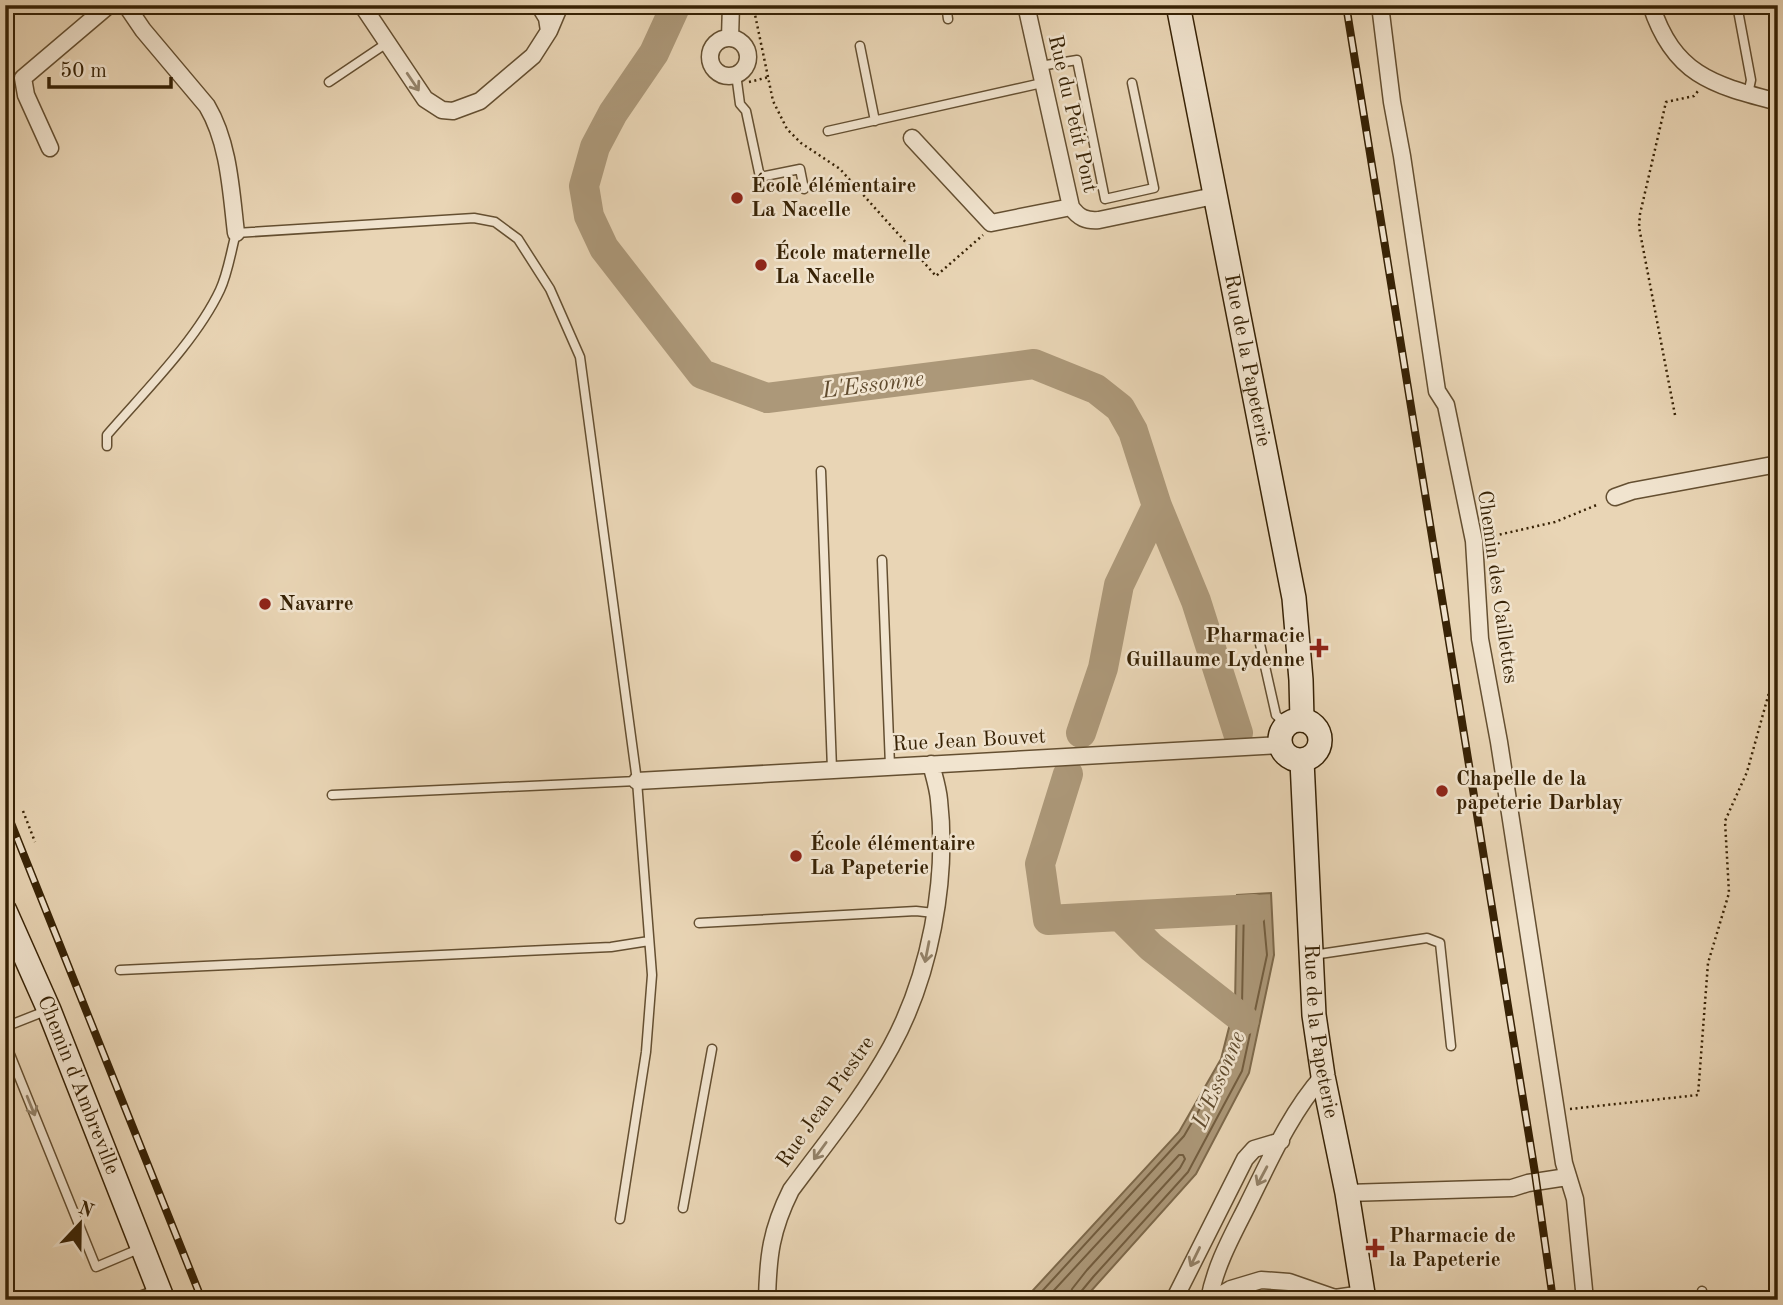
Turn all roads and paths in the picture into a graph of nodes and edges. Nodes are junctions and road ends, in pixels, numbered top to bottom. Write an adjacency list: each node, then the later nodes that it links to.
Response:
1 (109, 5): 31 (street)
2 (126, 5): 38 (street)
3 (362, 5): 17 (street)
4 (539, 5): 15 (street)
5 (560, 5): 15 (street)
6 (731, 5): 16 (street)
7 (753, 5): 20 (path)
8 (946, 5): 14 (lane)
9 (1027, 5): 19 (street, Rue du Petit Pont)
10 (1178, 5): 34 (street, Rue de la Papeterie)
11 (1380, 5): 44 (street, Chemin des Caillettes)
12 (1651, 5): 21 (street)
13 (1737, 5): 26 (lane)
14 (948, 19)
15 (549, 30): 17 (street, one-way to 15)
16 (730, 38): 23 (street); 23 (street)
17 (387, 43): 22 (lane)
18 (860, 46): 28 (lane)
19 (1039, 66): 24 (street, Rue du Petit Pont); 25 (lane)
20 (769, 77): 23 (path); 37 (path)
21 (1705, 79): 26 (street); 39 (path)
22 (329, 82)
23 (737, 82): 33 (lane)
24 (1042, 83): 28 (lane); 35 (street, Rue du Petit Pont)
25 (1132, 83)
26 (1748, 94): 27 (street)
27 (1778, 102)
28 (875, 121): 29 (lane)
29 (828, 131)
30 (912, 138): 35 (street)
31 (50, 148)
32 (1778, 183): 36 (street)
33 (804, 188)
34 (1214, 196): 35 (street, Rue du Petit Pont); 48 (street, Rue de la Papeterie)
35 (1071, 207)
36 (1778, 217)
37 (990, 232)
38 (236, 233): 40 (lane); 53 (lane)
39 (1675, 415)
40 (107, 446)
41 (1778, 464): 43 (street)
42 (821, 471): 52 (lane)
43 (1615, 497): 44 (path)
44 (1474, 541): 69 (street, Chemin des Caillettes)
45 (882, 560): 51 (lane)
46 (1778, 588): 69 (path)
47 (1260, 644): 48 (lane)
48 (1283, 734): 49 (street); 49 (street); 50 (street, Rue Jean Bouvet)
49 (1302, 761): 61 (street, Rue de la Papeterie)
50 (931, 764): 51 (street, Rue Jean Bouvet); 58 (street, Rue Jean Piestre)
51 (890, 766): 52 (street, Rue Jean Bouvet)
52 (832, 769): 53 (street, Rue Jean Bouvet)
53 (637, 780): 54 (lane); 60 (lane)
54 (332, 795)
55 (23, 811): 56 (path)
56 (35, 842)
57 (5, 911): 63 (street, Chemin d'Ambreville)
58 (934, 913): 59 (lane); 79 (street, Rue Jean Piestre, one-way to 79)
59 (699, 923)
60 (649, 941): 62 (lane); 74 (lane)
61 (1310, 956): 66 (lane); 68 (street, Rue de la Papeterie)
62 (120, 970)
63 (49, 1010): 64 (lane); 75 (street, Chemin d'Ambreville)
64 (5, 1027)
65 (5, 1042): 75 (lane, one-way to 75)
66 (1451, 1046)
67 (712, 1049): 73 (lane)
68 (1323, 1076): 70 (street); 72 (street, Rue de la Papeterie)
69 (1556, 1110): 71 (street, Chemin des Caillettes)
70 (1281, 1141): 80 (street, one-way to 80); 81 (street, one-way to 81)
71 (1567, 1177): 72 (street); 82 (street, Chemin des Caillettes)
72 (1347, 1193): 77 (street, Rue de la Papeterie)
73 (683, 1208)
74 (620, 1219)
75 (143, 1248): 76 (street, Chemin d'Ambreville)
76 (161, 1294): 78 (lane)
77 (1363, 1297): 81 (street)
78 (130, 1300)
79 (767, 1300)
80 (1174, 1300)
81 (1210, 1300)
82 (1585, 1300)

